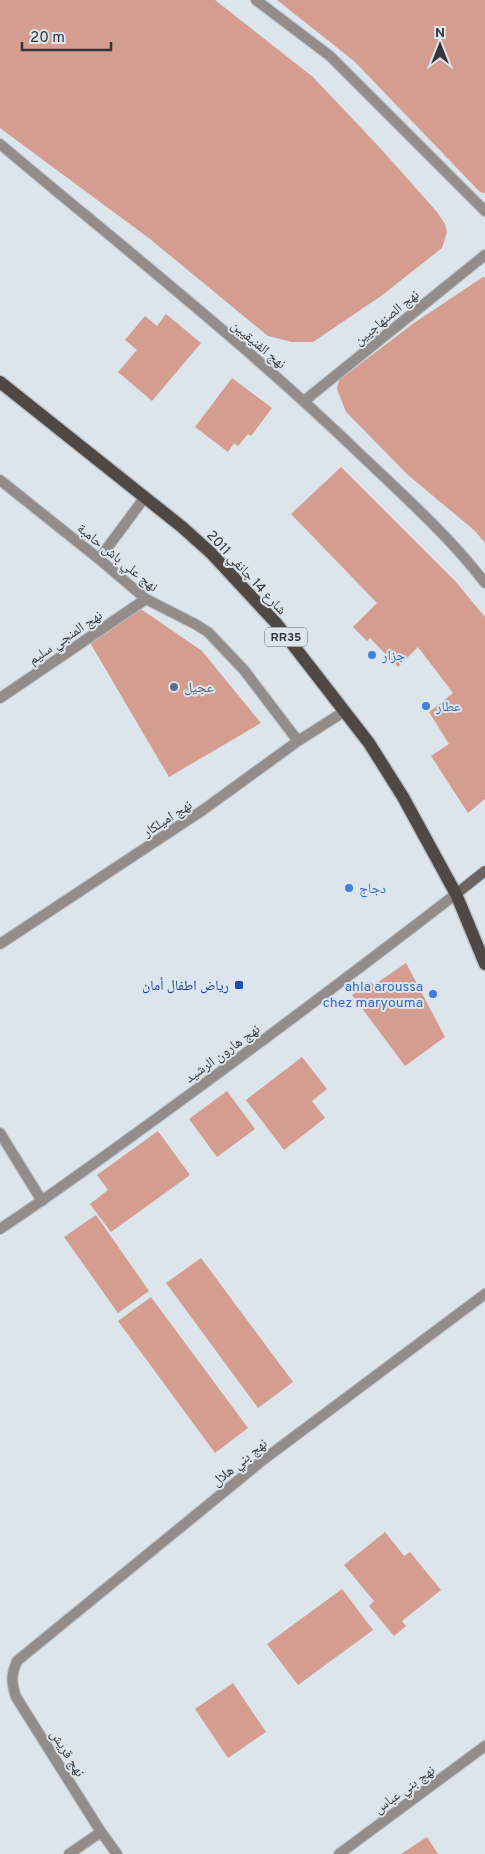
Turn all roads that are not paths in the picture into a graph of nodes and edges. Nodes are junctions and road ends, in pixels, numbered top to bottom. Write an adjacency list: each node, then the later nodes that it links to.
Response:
1 (256, 0): 3 (street)
2 (0, 144): 6 (street, نهج الفنيقيين)
3 (485, 211)
4 (485, 255): 6 (street, نهج الصنهاجيين)
5 (0, 382): 8 (main road, شارع 14 جانفي 2011 / RR35)
6 (304, 400): 10 (street, نهج الفنيقيين)
7 (0, 480): 9 (street, نهج علي باش حامبة)
8 (145, 497): 9 (street); 13 (main road, شارع 14 جانفي 2011 / RR35)
9 (98, 558): 11 (street, نهج علي باش حامبة)
10 (485, 583)
11 (146, 599): 12 (street, نهج المنجي سليم); 14 (street, نهج علي باش حامبة)
12 (0, 698)
13 (345, 710): 14 (street, نهج اميلكار); 16 (main road, شارع 14 جانفي 2011 / RR35)
14 (298, 741): 17 (street, نهج اميلكار)
15 (485, 871): 16 (main road)
16 (456, 894): 18 (main road, شارع 14 جانفي 2011 / RR35); 20 (street, نهج هارون الرشيد)
17 (0, 944)
18 (485, 964)
19 (0, 1133): 20 (street)
20 (42, 1201): 21 (street, نهج هارون الرشيد)
21 (0, 1229)
22 (485, 1294): 23 (street, نهج بني هلال)
23 (18, 1661): 25 (street, نهج قريش)
24 (485, 1746): 28 (street, نهج بني عباس)
25 (101, 1832): 26 (street); 27 (street, نهج قريش)
26 (69, 1854)
27 (117, 1854)
28 (339, 1854)

